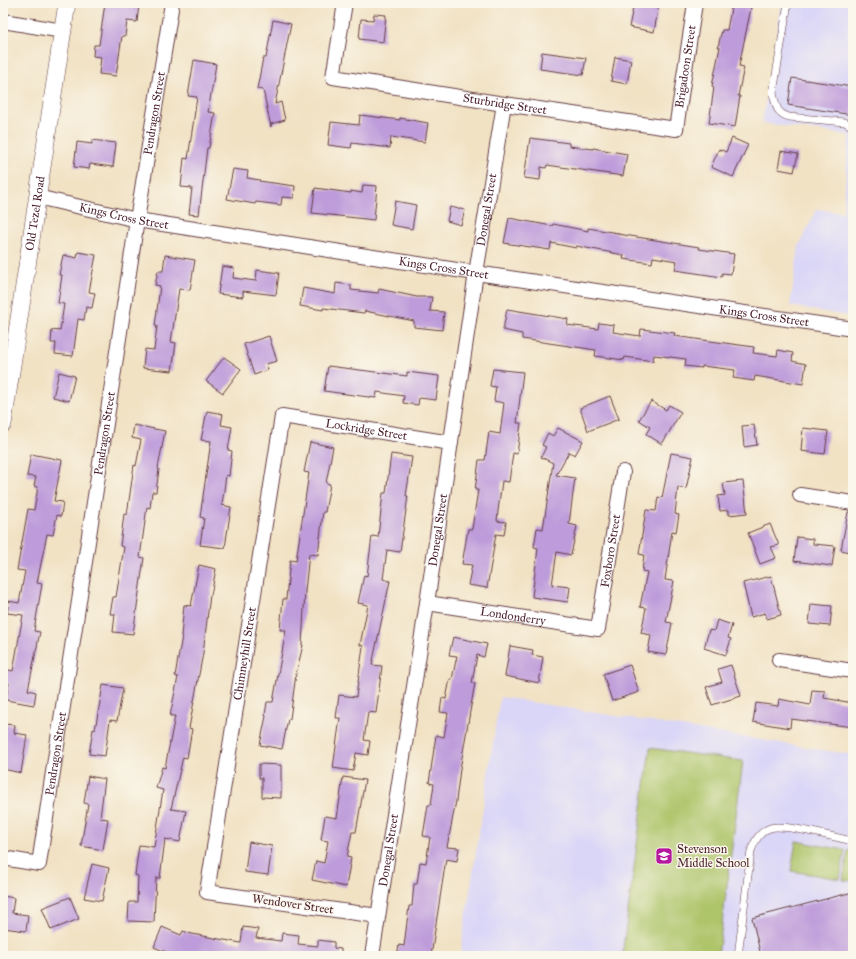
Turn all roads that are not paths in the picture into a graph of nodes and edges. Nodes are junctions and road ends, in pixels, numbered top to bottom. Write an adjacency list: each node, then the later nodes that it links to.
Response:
1 (67, 3): 7 (street, Old Tezel Road)
2 (172, 3): 12 (street, Pendragon Street)
3 (344, 3): 8 (street, Sturbridge Street)
4 (695, 3): 10 (street, Brigadoon Street)
5 (788, 3): 9 (lane)
6 (3, 21): 7 (street)
7 (63, 31): 11 (street, Old Tezel Road)
8 (504, 104): 10 (street, Sturbridge Street); 13 (street, Donegal Street)
9 (853, 127)
10 (676, 129)
11 (37, 197): 12 (street, Kings Cross Street); 16 (street, Old Tezel Road)
12 (137, 220): 13 (street, Kings Cross Street); 26 (street, Pendragon Street)
13 (476, 273): 14 (street, Kings Cross Street); 17 (street, Donegal Street)
14 (853, 329)
15 (282, 416): 17 (street, Lockridge Street); 27 (street, Chimneyhill Street)
16 (3, 424)
17 (451, 443): 21 (street, Donegal Street)
18 (623, 472): 22 (street, Foxboro Street)
19 (800, 495): 20 (street)
20 (853, 503)
21 (428, 603): 22 (street, Londonderry); 28 (street, Donegal Street)
22 (598, 630)
23 (780, 660): 24 (street)
24 (853, 671)
25 (853, 841): 30 (lane)
26 (3, 858)
27 (207, 892): 28 (street, Wendover Street)
28 (378, 916): 29 (street, Donegal Street)
29 (372, 956)
30 (738, 956)

